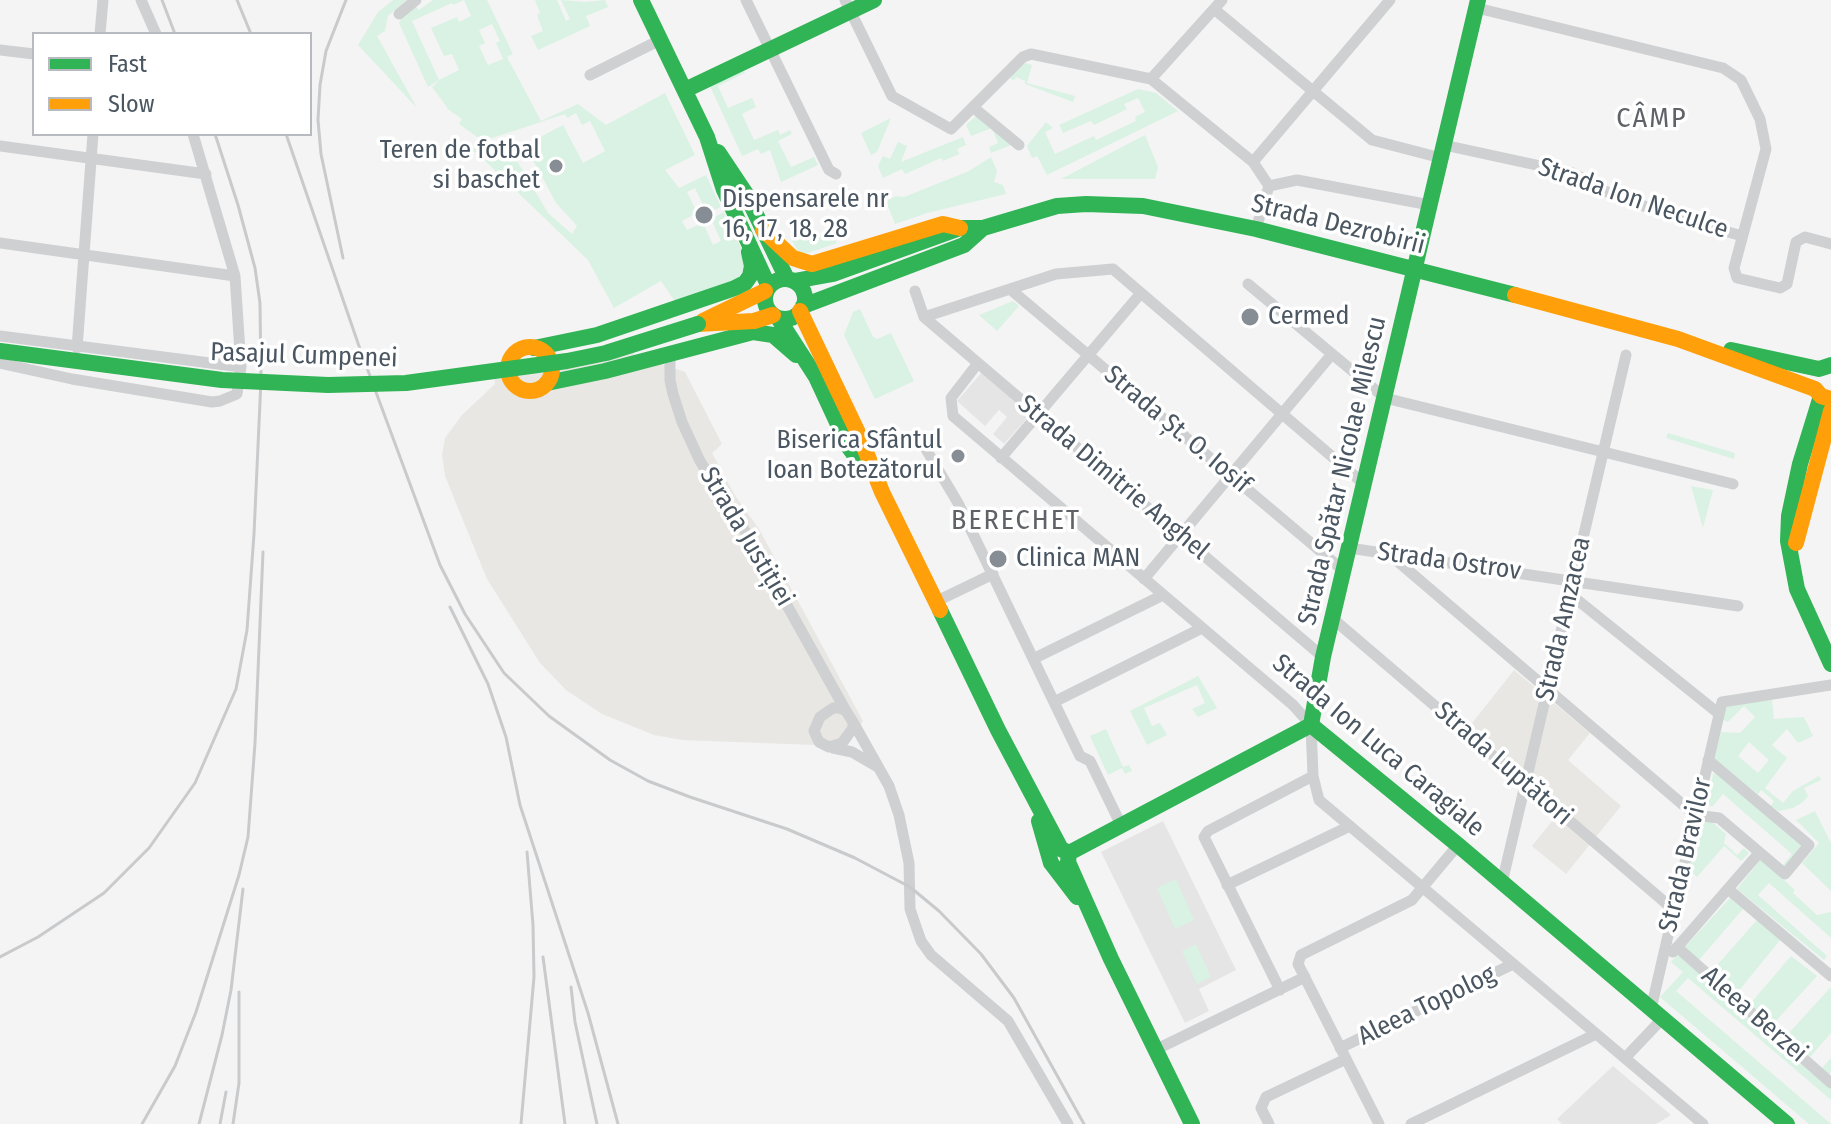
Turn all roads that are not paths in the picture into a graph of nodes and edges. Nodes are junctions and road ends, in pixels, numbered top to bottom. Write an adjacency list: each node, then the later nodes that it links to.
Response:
1 (103, 0): 12 (street)
2 (141, 0): 13 (street)
3 (416, 0): 11 (street)
4 (641, 0): 14 (main road)
5 (746, 0): 15 (street)
6 (874, 0): 10 (main road)
7 (1390, 0): 21 (street)
8 (1218, 4): 19 (street); 21 (street, Strada Ion Neculce)
9 (1478, 4): 28 (main road, Strada Spătar Nicolae Milescu); 39 (street, Strada Spătar Nicolae Milescu)
10 (848, 6): 15 (main road); 22 (street)
11 (399, 14)
12 (100, 32)
13 (155, 32)
14 (660, 40): 18 (street); 20 (main road)
15 (770, 49): 20 (main road); 32 (street)
16 (0, 50): 17 (street)
17 (32, 54)
18 (590, 75)
19 (1151, 79): 22 (street); 30 (street)
20 (685, 90): 25 (main road)
21 (1312, 93): 28 (street, Strada Ion Neculce); 30 (street)
22 (974, 108): 26 (street)
23 (93, 136): 29 (street)
24 (194, 136): 31 (street)
25 (707, 137): 38 (main road); 40 (main road)
26 (1019, 145)
27 (0, 146): 29 (street)
28 (1443, 152): 34 (main road, Strada Spătar Nicolae Milescu); 39 (street, Strada Ion Neculce)
29 (91, 158): 31 (street); 43 (street)
30 (1253, 162): 33 (street)
31 (206, 174): 45 (street)
32 (836, 174)
33 (1269, 186): 34 (street); 37 (street)
34 (1430, 205): 44 (main road, Strada Spătar Nicolae Milescu)
35 (960, 228): 36 (main road, Strada Dezrobirii); 38 (main road); 46 (main road, Strada Dezrobirii)
36 (983, 228): 37 (main road, Strada Dezrobirii); 54 (main road, Strada Dezrobirii)
37 (1256, 229): 44 (main road, Strada Dezrobirii)
38 (763, 230): 46 (main road)
39 (1742, 236): 42 (street, Strada Ion Neculce)
40 (747, 239): 48 (main road); 52 (main road)
41 (0, 243): 43 (street)
42 (1831, 244)
43 (84, 255): 45 (street); 62 (street)
44 (1415, 268): 60 (main road, Strada Dezrobirii); 76 (main road, Strada Spătar Nicolae Milescu)
45 (235, 276): 72 (street)
46 (791, 280): 48 (main road); 54 (main road)
47 (1248, 284): 65 (street)
48 (767, 289): 53 (main road); 55 (main road)
49 (1010, 289): 51 (street); 56 (street); 67 (street, Strada Șt. O. Iosif)
50 (915, 291): 56 (street)
51 (1141, 293): 67 (street); 79 (street)
52 (709, 298): 53 (main road); 63 (main road)
53 (746, 299): 58 (main road)
54 (802, 309): 55 (main road); 86 (main road)
55 (775, 316): 57 (main road); 73 (main road)
56 (924, 317): 70 (street, Strada Dimitrie Anghel)
57 (735, 322): 58 (main road); 61 (main road)
58 (698, 324): 64 (main road, Pasajul Cumpenei, bridge)
59 (0, 336): 62 (street)
60 (1678, 339): 71 (main road, Strada Dezrobirii); 75 (main road, Strada Dezrobirii)
61 (691, 347): 66 (main road); 73 (main road)
62 (77, 348): 72 (street)
63 (534, 348): 74 (main road); 74 (main road)
64 (0, 351)
65 (1332, 354): 76 (street); 79 (street)
66 (670, 355): 74 (main road); 108 (street, Strada Justiției)
67 (1088, 355): 78 (street); 83 (street, Strada Șt. O. Iosif)
68 (1626, 355): 81 (street, Strada Amzacea)
69 (0, 363): 72 (street)
70 (978, 363): 78 (street, Strada Dimitrie Anghel); 82 (street, Strada Ion Luca Caragiale)
71 (1828, 364): 75 (main road, Strada Dezrobirii)
72 (241, 367)
73 (816, 377): 86 (main road)
74 (547, 383)
75 (1822, 395): 94 (main road)
76 (1385, 398): 81 (street); 84 (main road, Strada Spătar Nicolae Milescu)
77 (1831, 411): 94 (main road)
78 (1038, 414): 82 (street); 87 (street, Strada Dimitrie Anghel)
79 (1282, 414): 83 (street); 84 (street)
80 (917, 434): 91 (street)
81 (1603, 452): 85 (street); 93 (street, Strada Amzacea)
82 (1001, 458): 92 (street, Strada Ion Luca Caragiale)
83 (1231, 475): 87 (street); 90 (street, Strada Șt. O. Iosif)
84 (1364, 484): 88 (main road, Strada Spătar Nicolae Milescu)
85 (1733, 484)
86 (882, 492): 97 (main road)
87 (1180, 535): 92 (street); 101 (street, Strada Dimitrie Anghel)
88 (1349, 548): 89 (street, Strada Ostrov); 90 (main road, Strada Spătar Nicolae Milescu)
89 (1389, 554): 93 (street, Strada Ostrov); 105 (street)
90 (1344, 571): 99 (main road, Strada Spătar Nicolae Milescu)
91 (993, 574): 97 (street); 102 (street)
92 (1144, 579): 96 (street, Strada Ion Luca Caragiale)
93 (1573, 581): 95 (street, Strada Amzacea); 98 (street, Strada Ostrov)
94 (1797, 589): 103 (main road)
95 (1570, 594): 105 (street, Strada Amzacea); 107 (street)
96 (1163, 595): 100 (street, Strada Ion Luca Caragiale); 102 (street)
97 (935, 602): 111 (main road)
98 (1738, 606)
99 (1332, 618): 101 (main road, Strada Spătar Nicolae Milescu); 116 (street, Strada Luptători)
100 (1202, 628): 106 (street); 110 (street, Strada Ion Luca Caragiale)
101 (1323, 657): 110 (main road, Strada Spătar Nicolae Milescu)
102 (1033, 659): 106 (street)
103 (1831, 664)
104 (1831, 685): 107 (street)
105 (1548, 689): 116 (street, Strada Amzacea); 118 (street)
106 (1054, 702): 120 (street)
107 (1720, 707): 113 (street, Strada Bravilor)
108 (846, 711): 109 (street); 112 (street)
109 (853, 722): 112 (street); 114 (street)
110 (1311, 725): 115 (street, Aleea Topolog); 120 (main road); 121 (main road, Strada Ion Luca Caragiale)
111 (1006, 745): 117 (main road); 123 (main road)
112 (829, 747): 114 (street)
113 (1708, 760): 118 (street, Strada Bravilor); 122 (street)
114 (878, 767): 144 (street)
115 (1313, 776): 119 (street, Aleea Topolog); 125 (street)
116 (1525, 783): 124 (street, Strada Amzacea); 129 (street, Strada Luptători)
117 (1038, 815): 123 (main road); 128 (main road)
118 (1695, 815): 122 (street); 129 (street, Strada Bravilor)
119 (1350, 826): 125 (street); 126 (street, Aleea Topolog)
120 (1122, 827): 123 (main road)
121 (1458, 845): 124 (main road, Strada Ion Luca Caragiale); 126 (street)
122 (1759, 853): 127 (street, Aleea Berzei)
123 (1063, 857): 128 (main road); 131 (main road)
124 (1502, 883): 137 (main road, Strada Ion Luca Caragiale)
125 (1227, 885): 136 (street)
126 (1422, 887): 132 (street, Aleea Topolog); 135 (street)
127 (1728, 889): 130 (street, Aleea Berzei); 134 (street)
128 (1079, 899): 131 (main road)
129 (1674, 910): 133 (street, Strada Bravilor)
130 (1677, 947): 133 (street, Aleea Berzei); 142 (street, Aleea Berzei)
131 (1111, 959): 139 (main road)
132 (1513, 964): 138 (street, Aleea Topolog); 140 (street, Aleea Topolog)
133 (1661, 964): 137 (street, Strada Bravilor)
134 (1831, 976)
135 (1305, 977): 136 (street); 140 (street)
136 (1280, 990): 139 (street)
137 (1657, 1014): 141 (street); 143 (main road, Strada Ion Luca Caragiale)
138 (1596, 1034): 141 (street, Aleea Topolog); 148 (street)
139 (1155, 1050): 145 (main road)
140 (1343, 1053): 146 (street, Aleea Topolog); 147 (street)
141 (1625, 1058): 149 (street, Aleea Topolog)
142 (1831, 1083)
143 (1780, 1122)
144 (1068, 1124)
145 (1192, 1124)
146 (1269, 1124)
147 (1379, 1124)
148 (1411, 1124)
149 (1703, 1124)

